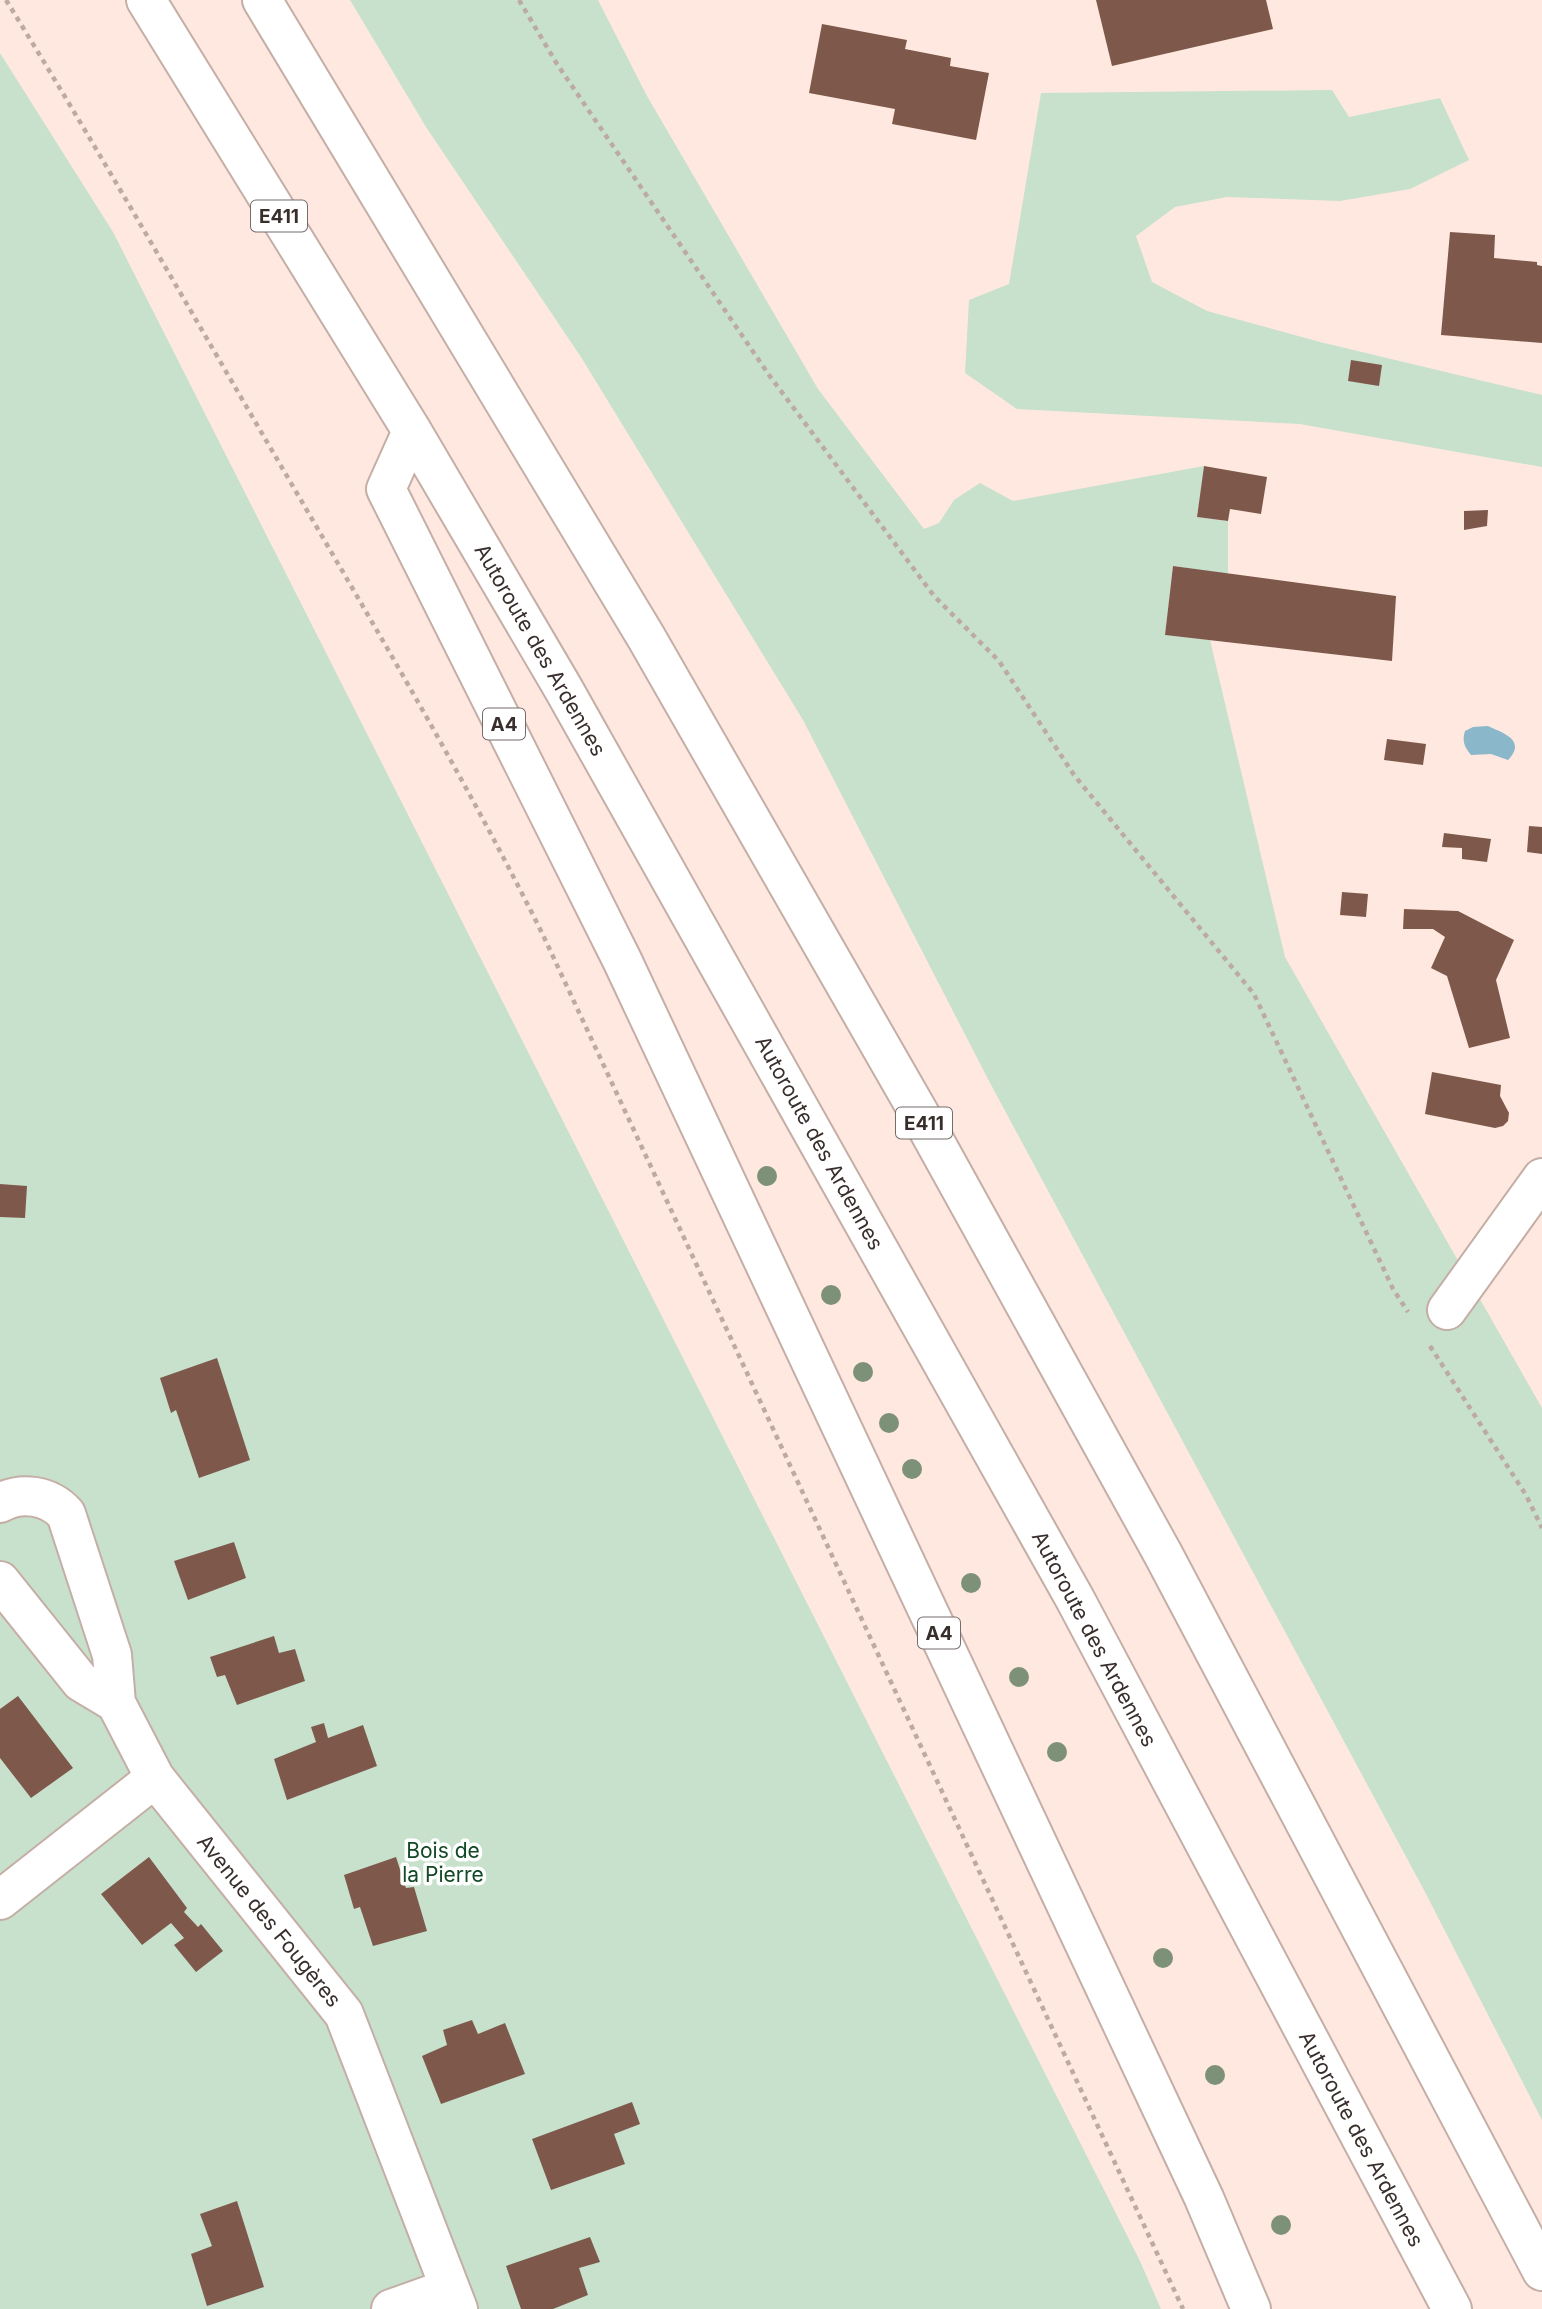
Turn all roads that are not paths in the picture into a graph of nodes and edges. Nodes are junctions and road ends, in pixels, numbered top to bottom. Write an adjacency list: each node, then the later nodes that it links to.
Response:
1 (146, 0): 3 (main road, Autoroute des Ardennes / E411)
2 (262, 0): 11 (main road, E411)
3 (412, 431): 14 (main road, A4); 15 (main road, Autoroute des Ardennes / E411)
4 (1542, 1178): 5 (main road)
5 (1428, 1323)
6 (0, 1503): 8 (main road, Avenue des Fougères)
7 (0, 1581): 8 (main road)
8 (116, 1703): 9 (main road, Avenue des Fougères)
9 (155, 1778): 10 (main road); 12 (main road, Avenue des Fougères)
10 (0, 1900)
11 (1542, 2271)
12 (454, 2298): 13 (main road)
13 (391, 2309)
14 (1251, 2309)
15 (1452, 2309)

